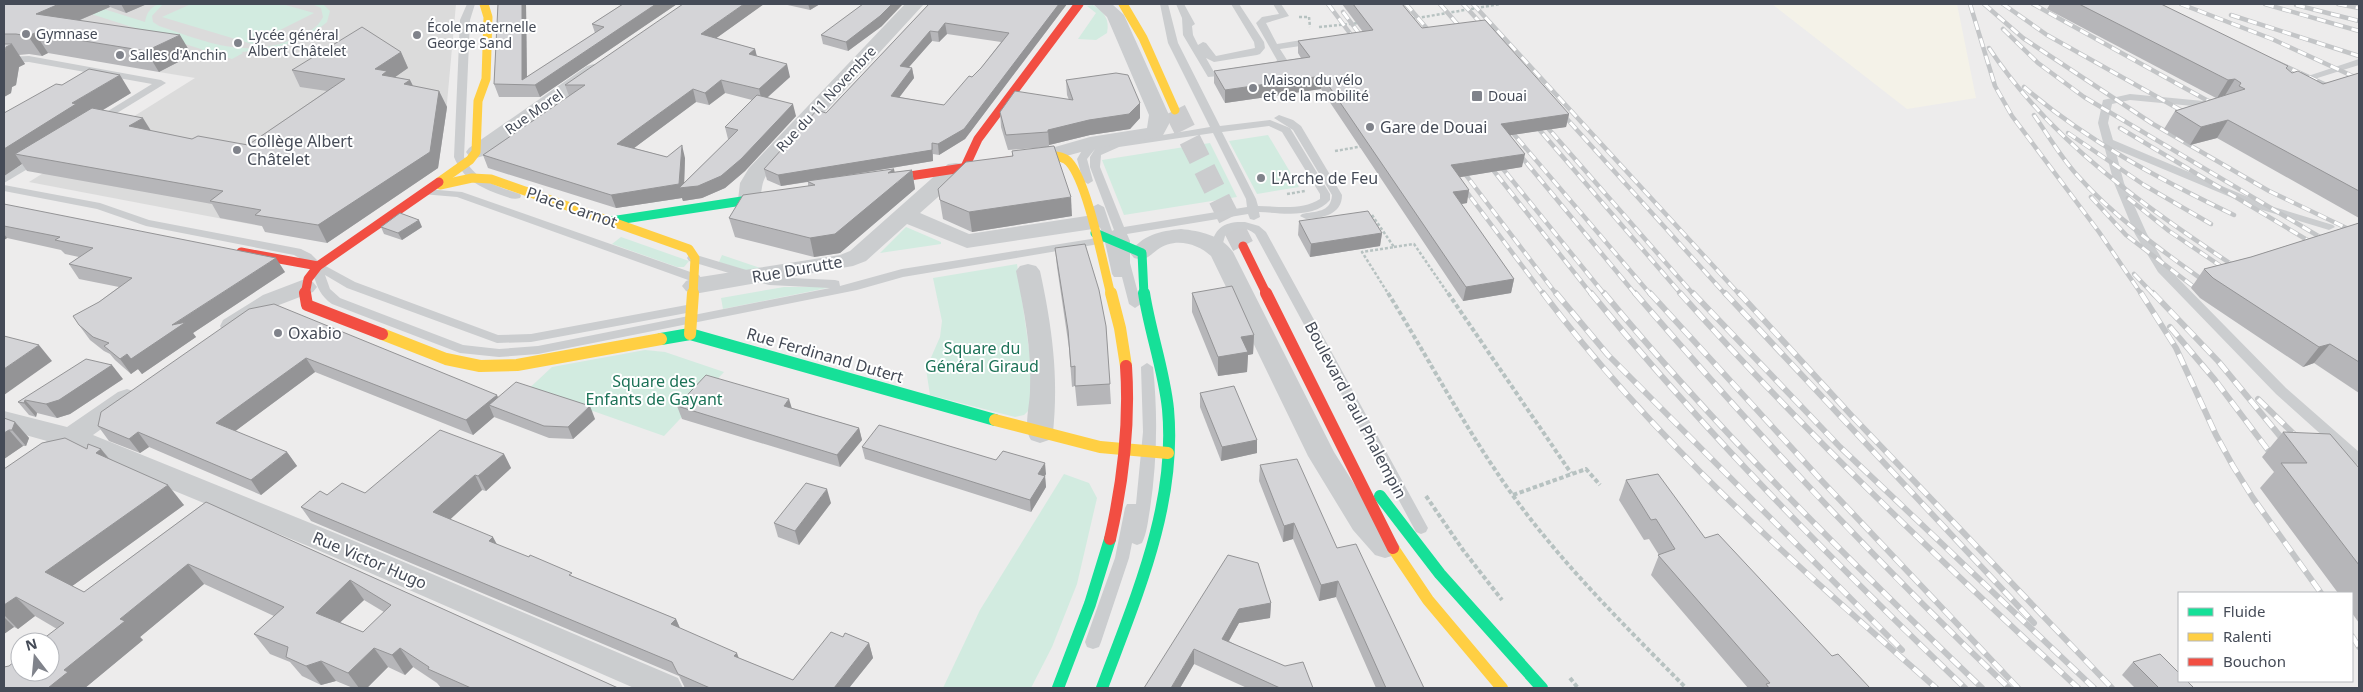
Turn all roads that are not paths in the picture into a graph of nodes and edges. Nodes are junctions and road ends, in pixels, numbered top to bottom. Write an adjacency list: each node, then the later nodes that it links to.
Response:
1 (471, 4): 31 (lane)
2 (484, 4): 31 (street)
3 (915, 4): 39 (street, Rue du 11 Novembre)
4 (1079, 4): 32 (street, Rue Durutte)
5 (1102, 4): 26 (street)
6 (1123, 4): 13 (street)
7 (1136, 4): 13 (street)
8 (1164, 4): 24 (lane, Boulevard Paul Phalempin)
9 (1180, 4): 12 (lane)
10 (1235, 4): 12 (lane)
11 (1278, 4): 15 (lane)
12 (1187, 18): 20 (lane)
13 (1143, 38): 23 (street)
14 (1321, 40): 15 (lane)
15 (1274, 47): 19 (lane)
16 (4, 60): 25 (lane)
17 (609, 61): 31 (street, Rue Morel)
18 (2359, 62): 21 (lane)
19 (1257, 68)
20 (1238, 71)
21 (2287, 84)
22 (2223, 102): 28 (lane)
23 (1175, 110)
24 (1215, 126): 26 (lane); 41 (lane, Boulevard Paul Phalempin); 41 (lane); 41 (lane); 45 (lane)
25 (87, 129)
26 (1155, 133): 27 (street)
27 (1107, 140): 30 (street); 45 (lane)
28 (2108, 142): 43 (lane); 69 (lane)
29 (45, 154): 34 (lane)
30 (1048, 155): 32 (street); 45 (street)
31 (469, 158): 33 (lane); 37 (street, Place Carnot)
32 (960, 168): 35 (street); 40 (street, Rue Durutte)
33 (472, 178): 37 (street, Place Carnot); 42 (street, Place Carnot); 48 (lane)
34 (4, 180)
35 (867, 182)
36 (4, 188): 49 (lane)
37 (423, 192): 49 (street, Place Carnot); 54 (lane, Place Carnot)
38 (789, 194): 39 (street)
39 (749, 200): 42 (street)
40 (905, 215): 45 (street); 51 (street, Rue Durutte)
41 (1255, 218): 45 (lane); 47 (lane); 72 (lane, Boulevard Paul Phalempin)
42 (611, 220): 48 (street, Place Carnot)
43 (2329, 227)
44 (137, 232): 49 (street)
45 (1112, 238): 47 (street); 52 (lane); 67 (street); 67 (lane); 68 (street)
46 (1242, 246): 66 (street, Boulevard Paul Phalempin)
47 (1217, 248): 71 (street, Boulevard Paul Phalempin)
48 (695, 258): 51 (lane); 54 (street)
49 (318, 266): 53 (street, Place Carnot); 57 (lane); 60 (lane)
50 (1028, 271): 64 (street)
51 (751, 276): 52 (lane); 54 (street, Rue Durutte)
52 (879, 280): 54 (lane)
53 (305, 288): 59 (street); 61 (street)
54 (693, 298): 55 (lane); 56 (lane); 58 (street)
55 (644, 316): 56 (lane); 57 (lane)
56 (676, 323): 58 (lane); 60 (lane)
57 (474, 332): 60 (lane)
58 (690, 334): 61 (street); 64 (street, Rue Ferdinand Dutert)
59 (213, 339)
60 (503, 354): 61 (lane)
61 (517, 365)
62 (150, 382): 65 (street)
63 (4, 420): 65 (street, Rue Victor Hugo)
64 (1040, 433): 67 (street, Rue Ferdinand Dutert)
65 (70, 437): 70 (street); 74 (street, Rue Victor Hugo)
66 (1340, 441): 71 (street, Boulevard Paul Phalempin); 72 (street, Boulevard Paul Phalempin)
67 (1138, 452): 68 (street, Rue Ferdinand Dutert); 73 (lane); 75 (street); 76 (lane)
68 (1168, 453): 77 (street)
69 (2359, 460)
70 (4, 484)
71 (1412, 578): 78 (street, Boulevard Paul Phalempin)
72 (1494, 633): 79 (street, Boulevard Paul Phalempin)
73 (1089, 653)
74 (667, 688)
75 (1058, 688)
76 (1088, 688)
77 (1102, 688)
78 (1502, 688)
79 (1542, 688)

